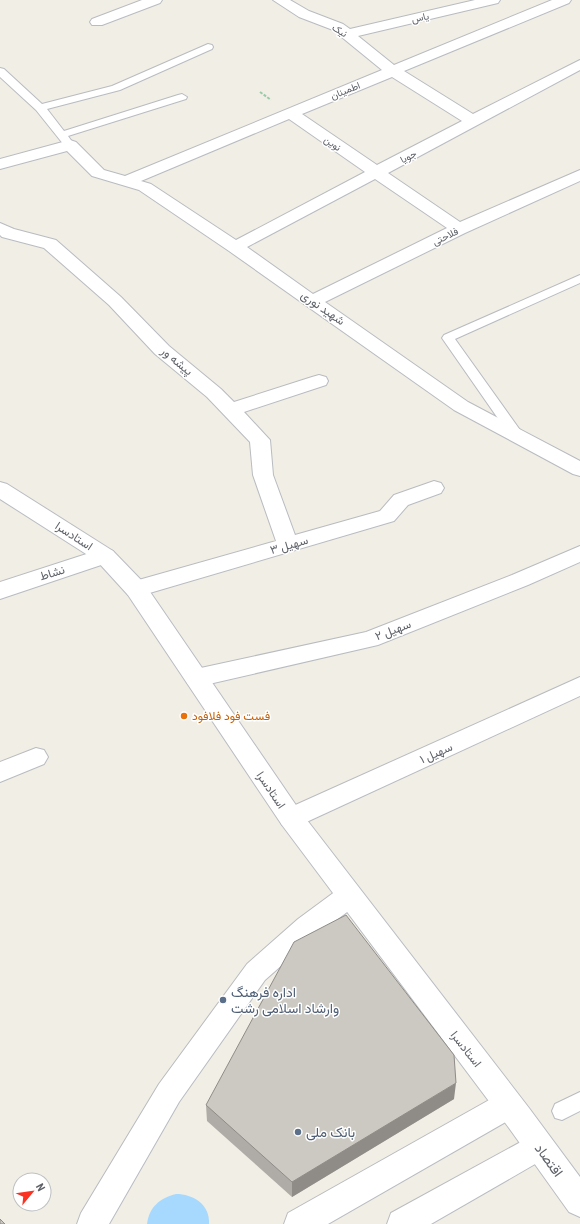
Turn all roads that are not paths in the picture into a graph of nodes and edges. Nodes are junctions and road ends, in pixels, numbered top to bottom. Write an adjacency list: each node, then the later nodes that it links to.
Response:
1 (155, 0): 5 (street)
2 (280, 0): 6 (street, نیک)
3 (493, 0): 6 (street, یاس)
4 (564, 0): 10 (street, اطمینان)
5 (97, 22)
6 (347, 34): 10 (street, نیک)
7 (208, 47): 12 (lane)
8 (580, 64): 14 (street, جویا)
9 (0, 71): 12 (lane)
10 (393, 71): 13 (street, اطمینان); 14 (street, نیک)
11 (182, 97): 15 (lane)
12 (40, 108): 15 (lane)
13 (290, 113): 17 (street, نوین); 19 (street, اطمینان)
14 (473, 121): 17 (street, جویا)
15 (66, 140): 16 (street); 19 (street, شهید نوری)
16 (0, 164)
17 (375, 173): 20 (street, نوین); 22 (street, جویا)
18 (580, 175): 20 (street, فلاحتی)
19 (126, 181): 22 (street, شهید نوری)
20 (458, 229): 24 (street, فلاحتی)
21 (1, 230): 26 (street, پیشه ور)
22 (235, 247): 24 (street, شهید نوری)
23 (580, 279): 27 (lane)
24 (313, 302): 27 (street, شهید نوری)
25 (319, 381): 26 (street)
26 (231, 410): 31 (street, پیشه ور)
27 (518, 437): 28 (street, شهید نوری)
28 (580, 469)
29 (434, 488): 31 (street, سهیل ۳)
30 (0, 489): 33 (street, استادسرا)
31 (288, 546): 34 (street, سهیل ۳)
32 (580, 553): 36 (street, سهیل ۲)
33 (105, 556): 34 (street, استادسرا); 35 (street, نشاط)
34 (136, 589): 36 (street, استادسرا)
35 (0, 591)
36 (196, 678): 40 (street, استادسرا)
37 (580, 686): 40 (street, سهیل ۱)
38 (36, 757): 39 (street)
39 (0, 772)
40 (291, 818): 41 (street, استادسرا)
41 (348, 896): 43 (street, استادسرا); 47 (street)
42 (580, 1101): 44 (lane)
43 (514, 1111): 45 (street, اقتصاد); 48 (street)
44 (562, 1111)
45 (539, 1146): 46 (street, اقتصاد); 49 (street)
46 (580, 1202)
47 (92, 1224)
48 (299, 1224)
49 (402, 1224)

